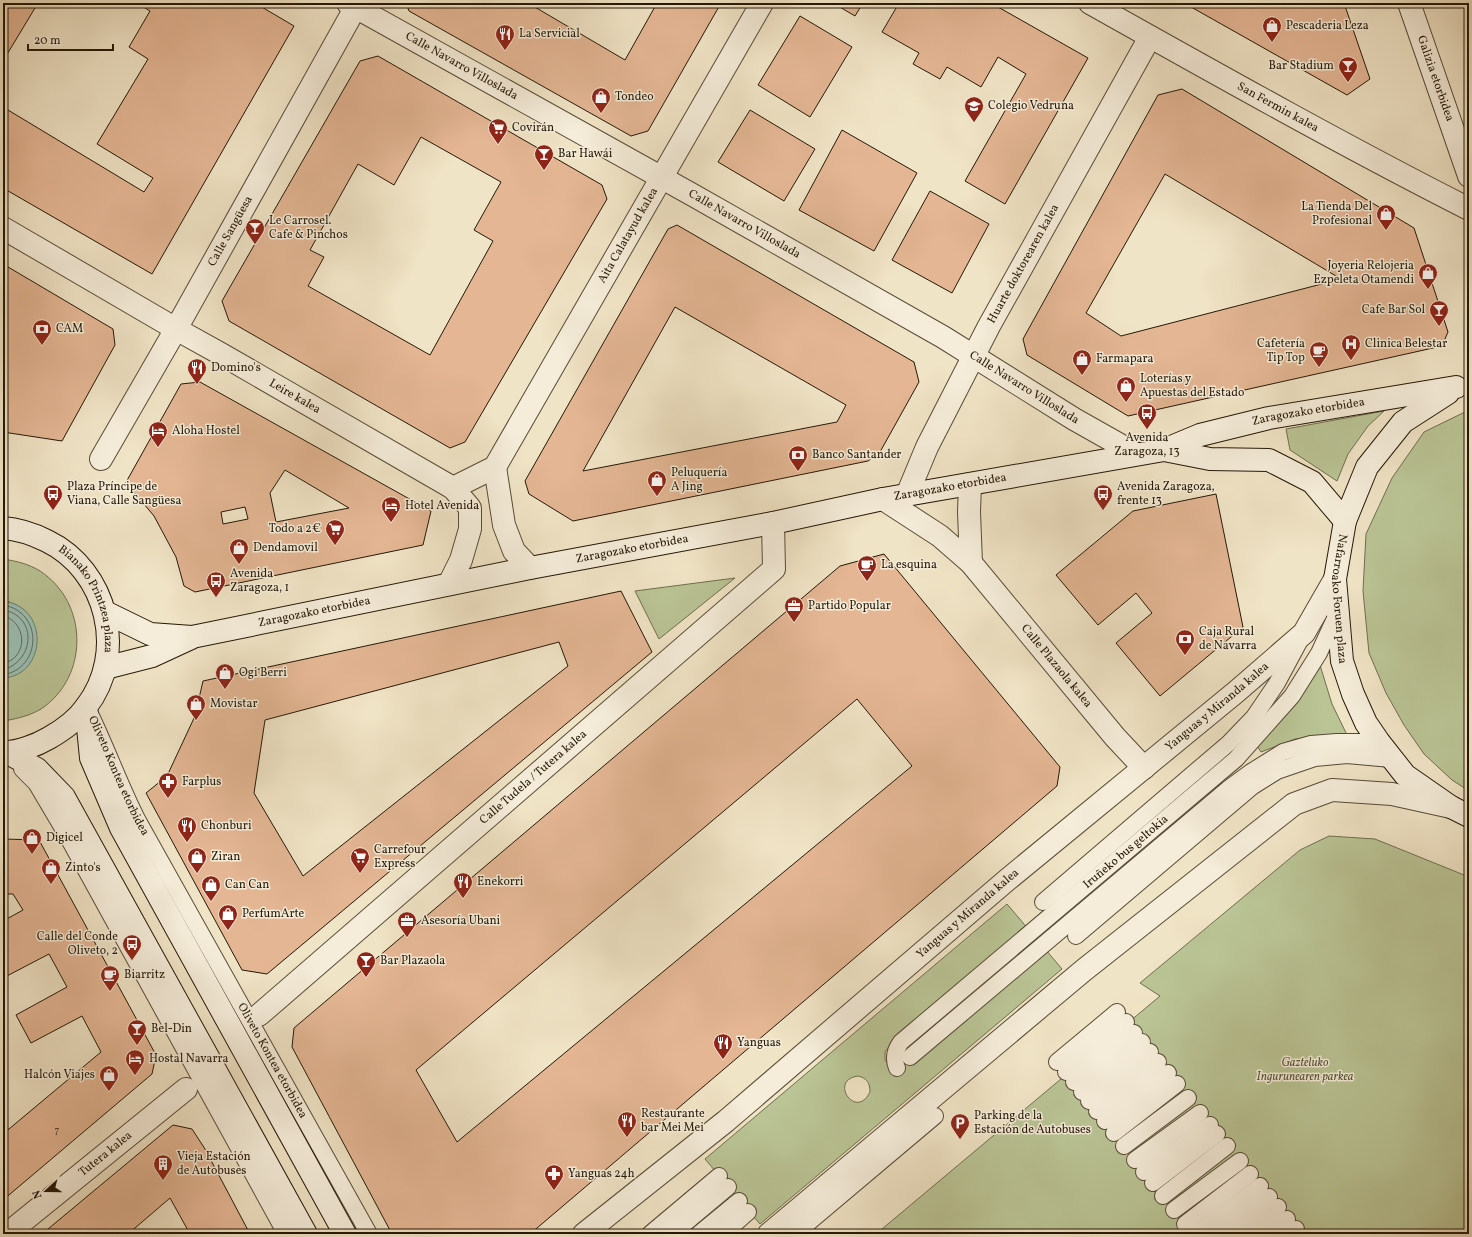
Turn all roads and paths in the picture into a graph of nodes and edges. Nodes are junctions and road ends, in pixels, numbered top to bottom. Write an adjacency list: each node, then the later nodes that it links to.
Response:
1 (762, 3): 7 (street, Aita Calatayud kalea)
2 (1090, 3): 5 (street, San Fermin kalea)
3 (1409, 3): 6 (street, Galizia etorbidea)
4 (354, 4): 7 (street, Calle Navarro Villoslada); 10 (street, Calle Sangüesa)
5 (1150, 37): 8 (street, San Fermin kalea); 11 (street, Huarte doktorearen kalea)
6 (1469, 176)
7 (661, 177): 11 (street, Calle Navarro Villoslada); 16 (street, Aita Calatayud kalea)
8 (1469, 209)
9 (3, 228): 10 (street, Leire kalea)
10 (176, 329): 15 (street, Calle Sangüesa); 18 (street, Leire kalea)
11 (973, 355): 14 (street, Calle Navarro Villoslada); 19 (street, Huarte doktorearen kalea)
12 (1463, 386): 13 (street, Zaragozako etorbidea); 21 (street, Nafarroako Foruen plaza)
13 (1164, 450): 14 (street, Zaragozako etorbidea); 21 (street, Zaragozako etorbidea)
14 (1136, 454): 17 (street, Zaragozako etorbidea)
15 (101, 458)
16 (495, 467): 18 (street); 25 (street)
17 (970, 484): 19 (street, Zaragozako etorbidea); 24 (street)
18 (454, 488): 27 (street, Leire kalea)
19 (907, 495): 20 (street, Zaragozako etorbidea)
20 (882, 499): 22 (street, Zaragozako etorbidea); 24 (street, Calle Plazaola kalea)
21 (1345, 521): 26 (street, Nafarroako Foruen plaza)
22 (773, 523): 25 (street, Zaragozako etorbidea); 40 (street, Calle Tudela / Tutera kalea)
23 (3, 528): 28 (street, Bianako Printzea plaza)
24 (971, 563): 36 (street, Calle Plazaola kalea)
25 (530, 568): 27 (street, Zaragozako etorbidea)
26 (1335, 579): 29 (street, Nafarroako Foruen plaza); 30 (street, Yanguas y Miranda kalea)
27 (449, 584): 31 (street, Zaragozako etorbidea)
28 (105, 612): 31 (street, Zaragozako etorbidea); 32 (street, Bianako Printzea plaza)
29 (1337, 614): 34 (street, Nafarroako Foruen plaza); 43 (lane, Iruñeko bus geltokia)
30 (1304, 633): 36 (street, Yanguas y Miranda kalea); 38 (lane)
31 (192, 637): 32 (street)
32 (105, 668): 33 (street, Bianako Printzea plaza)
33 (86, 707): 35 (street, Bianako Printzea plaza); 56 (street, Oliveto Kontea etorbidea); 60 (lane, Oliveto Kontea etorbidea)
34 (1385, 751): 37 (street, Nafarroako Foruen plaza); 39 (lane); 42 (lane, Iruñeko bus geltokia)
35 (5, 752): 58 (lane); 59 (street)
36 (1144, 768): 61 (street, Yanguas y Miranda kalea)
37 (1460, 811): 67 (street)
38 (1043, 902)
39 (1076, 936)
40 (259, 1015)
41 (1146, 1048): 45 (lane); 45 (lane); 45 (lane); 45 (lane)
42 (910, 1057)
43 (897, 1068)
44 (186, 1089): 57 (street, Tutera kalea)
45 (1085, 1097)
46 (1188, 1098): 50 (lane)
47 (923, 1101): 66 (lane)
48 (935, 1116): 68 (lane)
49 (1214, 1129): 49 (lane); 52 (lane)
50 (1124, 1146)
51 (1240, 1161): 54 (lane)
52 (1163, 1196)
53 (1276, 1207): 55 (lane); 69 (lane); 70 (lane); 71 (lane)
54 (1174, 1210)
55 (1191, 1229)
56 (346, 1233)
57 (8, 1234)
58 (286, 1234)
59 (306, 1234)
60 (369, 1234)
61 (584, 1234)
62 (650, 1234): 63 (lane)
63 (672, 1234)
64 (699, 1234): 65 (lane)
65 (723, 1234)
66 (763, 1234)
67 (769, 1234)
68 (795, 1234)
69 (1220, 1234)
70 (1242, 1234)
71 (1267, 1234)

